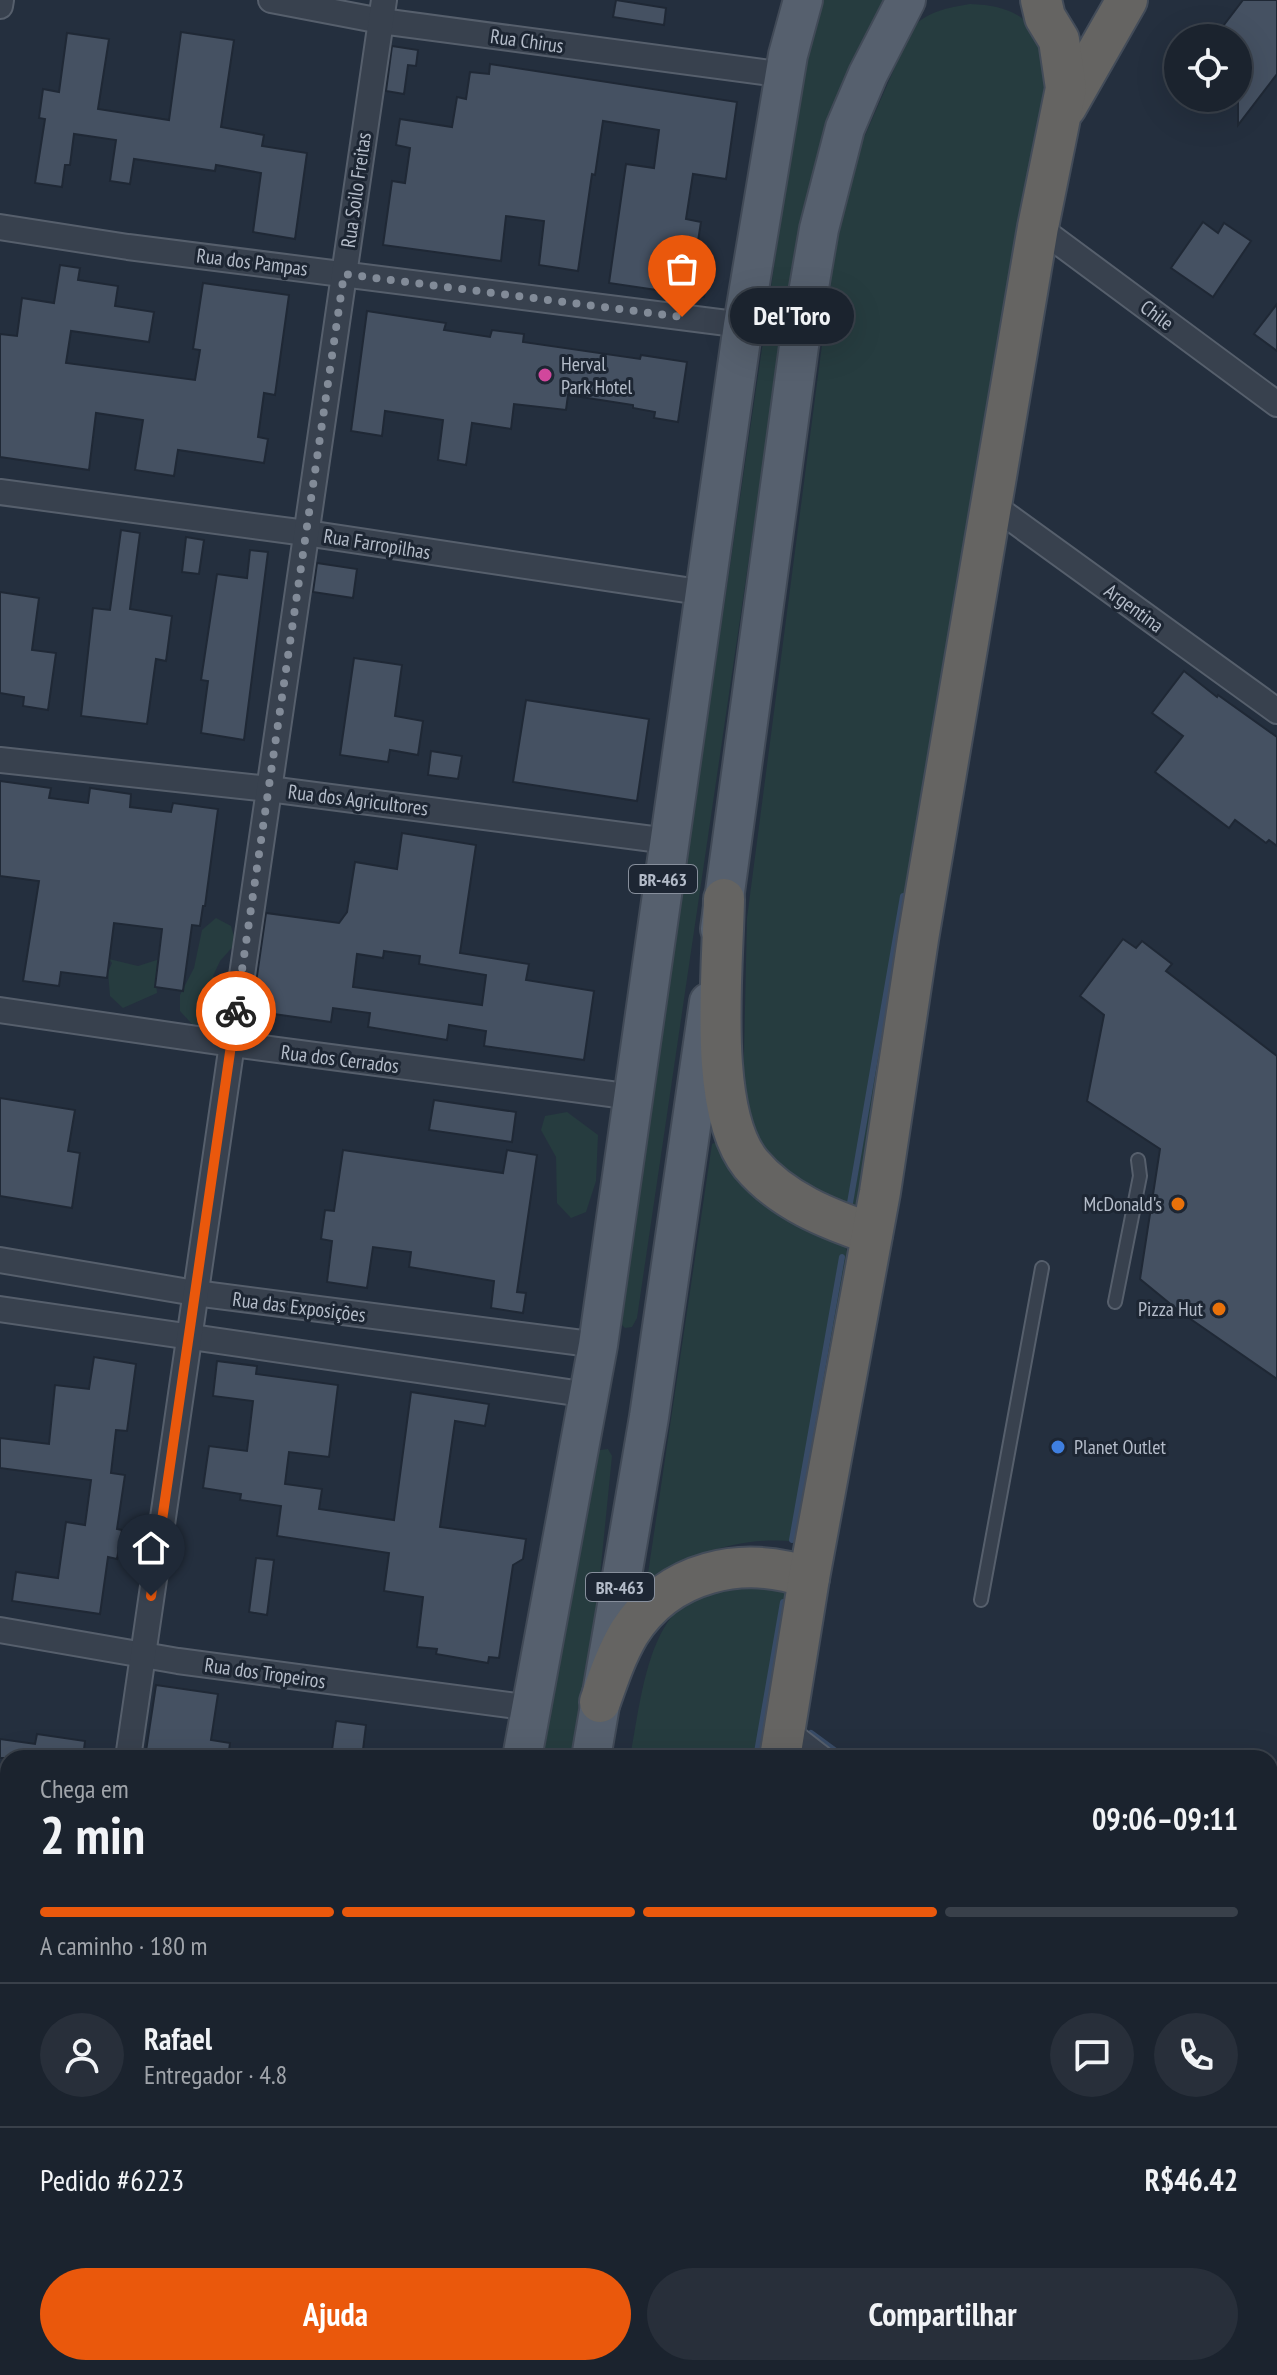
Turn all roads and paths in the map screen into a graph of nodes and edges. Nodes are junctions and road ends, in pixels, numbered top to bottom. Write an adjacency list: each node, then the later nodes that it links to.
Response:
1 (1, 0): 7 (street)
2 (271, 0): 9 (street, Rua Chirus)
3 (790, 0): 10 (main road)
4 (803, 0): 10 (main road, BR-463)
5 (906, 0): 25 (main road, BR-463)
6 (1041, 0): 8 (highway); 11 (highway)
7 (0, 6)
8 (1122, 9): 11 (highway)
9 (382, 10): 10 (street, Rua Chirus); 14 (street, Rua Soilo Freitas)
10 (786, 65): 15 (main road, BR-463)
11 (1061, 117): 13 (highway)
12 (0, 227): 14 (street, Rua dos Pampas)
13 (1038, 227): 16 (street, Chile); 18 (highway)
14 (344, 274): 15 (street, Rua dos Pampas); 19 (street, Rua Soilo Freitas)
15 (743, 325): 20 (main road, BR-463)
16 (1277, 404)
17 (0, 492): 19 (street, Rua Farropilhas)
18 (991, 504): 21 (street, Argentina); 30 (highway)
19 (306, 533): 20 (street, Rua Farropilhas); 23 (street, Rua Soilo Freitas)
20 (706, 593): 24 (main road, BR-463)
21 (1277, 711)
22 (0, 760): 23 (street, Rua dos Agricultores)
23 (269, 789): 24 (street, Rua dos Agricultores); 27 (street, Rua Soilo Freitas)
24 (668, 841): 28 (main road, BR-463)
25 (724, 899): 30 (highway); 39 (main road, BR-463)
26 (0, 1010): 27 (street, Rua dos Cerrados)
27 (232, 1044): 28 (street, Rua dos Cerrados); 33 (street, Rua Soilo Freitas)
28 (633, 1097): 37 (main road, BR-463)
29 (1138, 1160): 34 (lane)
30 (872, 1234): 40 (highway)
31 (0, 1260): 33 (street, Rua das Exposições)
32 (1042, 1268): 41 (lane)
33 (195, 1293): 36 (street, Rua Soilo Freitas); 37 (street, Rua das Exposições)
34 (1115, 1302)
35 (0, 1309): 36 (street)
36 (189, 1336): 38 (street); 43 (street, Rua Soilo Freitas)
37 (598, 1345): 38 (main road, BR-463); 39 (main road)
38 (589, 1395): 45 (main road, BR-463)
39 (649, 1417): 44 (main road, BR-463)
40 (809, 1578): 44 (highway); 46 (highway)
41 (981, 1600)
42 (0, 1630): 43 (street, Rua dos Tropeiros)
43 (143, 1654): 45 (street, Rua dos Tropeiros); 47 (street, Rua Soilo Freitas)
44 (600, 1702): 49 (main road, BR-463)
45 (531, 1708): 48 (main road, BR-463)
46 (782, 1744)
47 (129, 1750)
48 (523, 1750)
49 (592, 1750)

